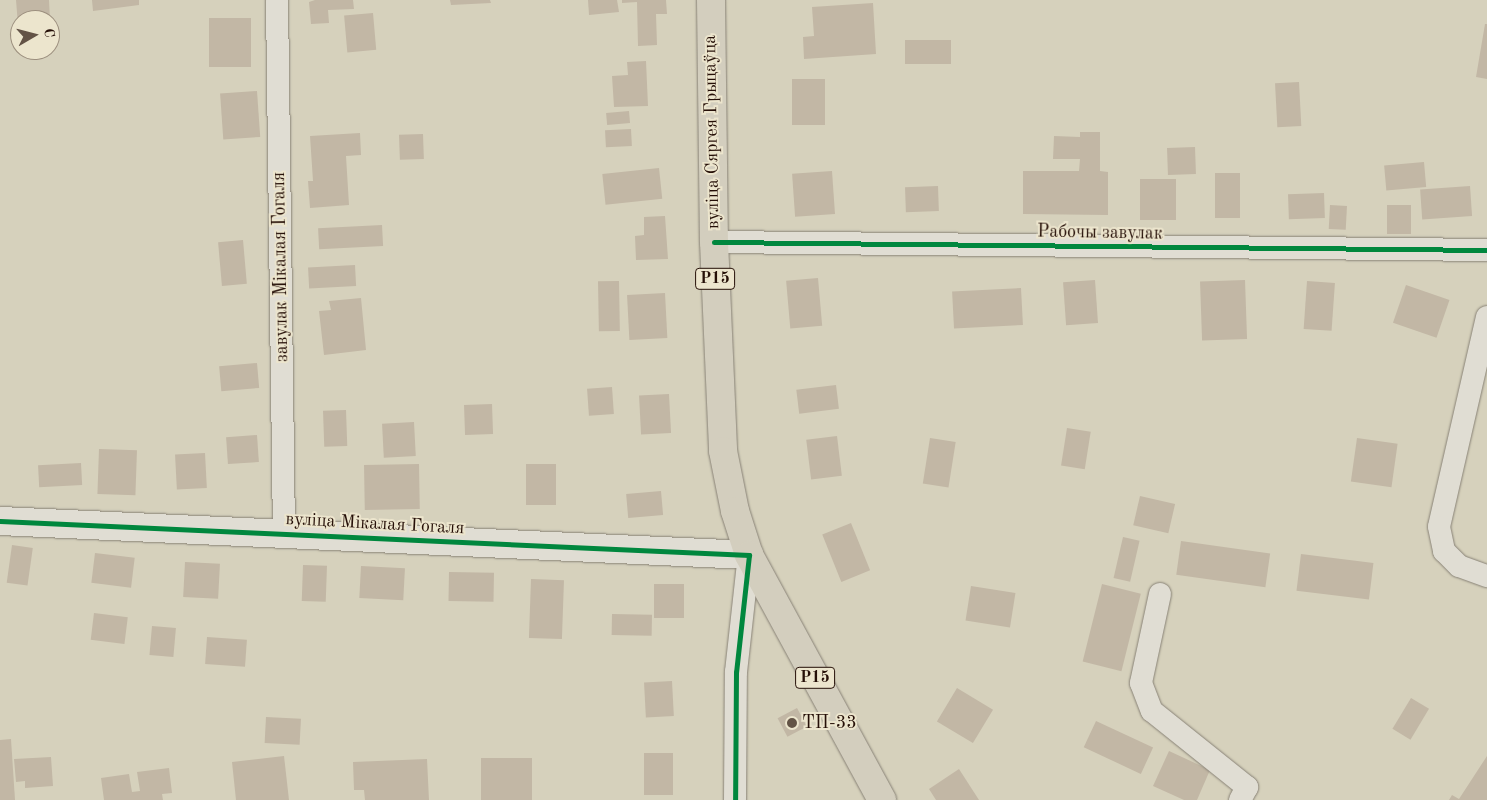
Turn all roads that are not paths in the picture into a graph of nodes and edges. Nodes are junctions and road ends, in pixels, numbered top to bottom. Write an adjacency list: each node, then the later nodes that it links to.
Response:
1 (277, 0): 7 (street, завулак Мікалая Гогаля)
2 (711, 0): 3 (main road, вуліца Сяргея Грыцаўца / Р15)
3 (714, 242): 4 (street, Рабочы завулак); 8 (main road, вуліца Сяргея Грыцаўца / Р15)
4 (1487, 250)
5 (1487, 317): 9 (street)
6 (0, 521): 7 (street, вуліца Мікалая Гогаля)
7 (284, 534): 8 (street, вуліца Мікалая Гогаля)
8 (749, 555): 11 (street, вуліца Сяргея Грыцаўца); 12 (main road, Р15)
9 (1487, 576)
10 (1160, 594): 13 (street)
11 (735, 800)
12 (882, 800)
13 (1240, 800)

